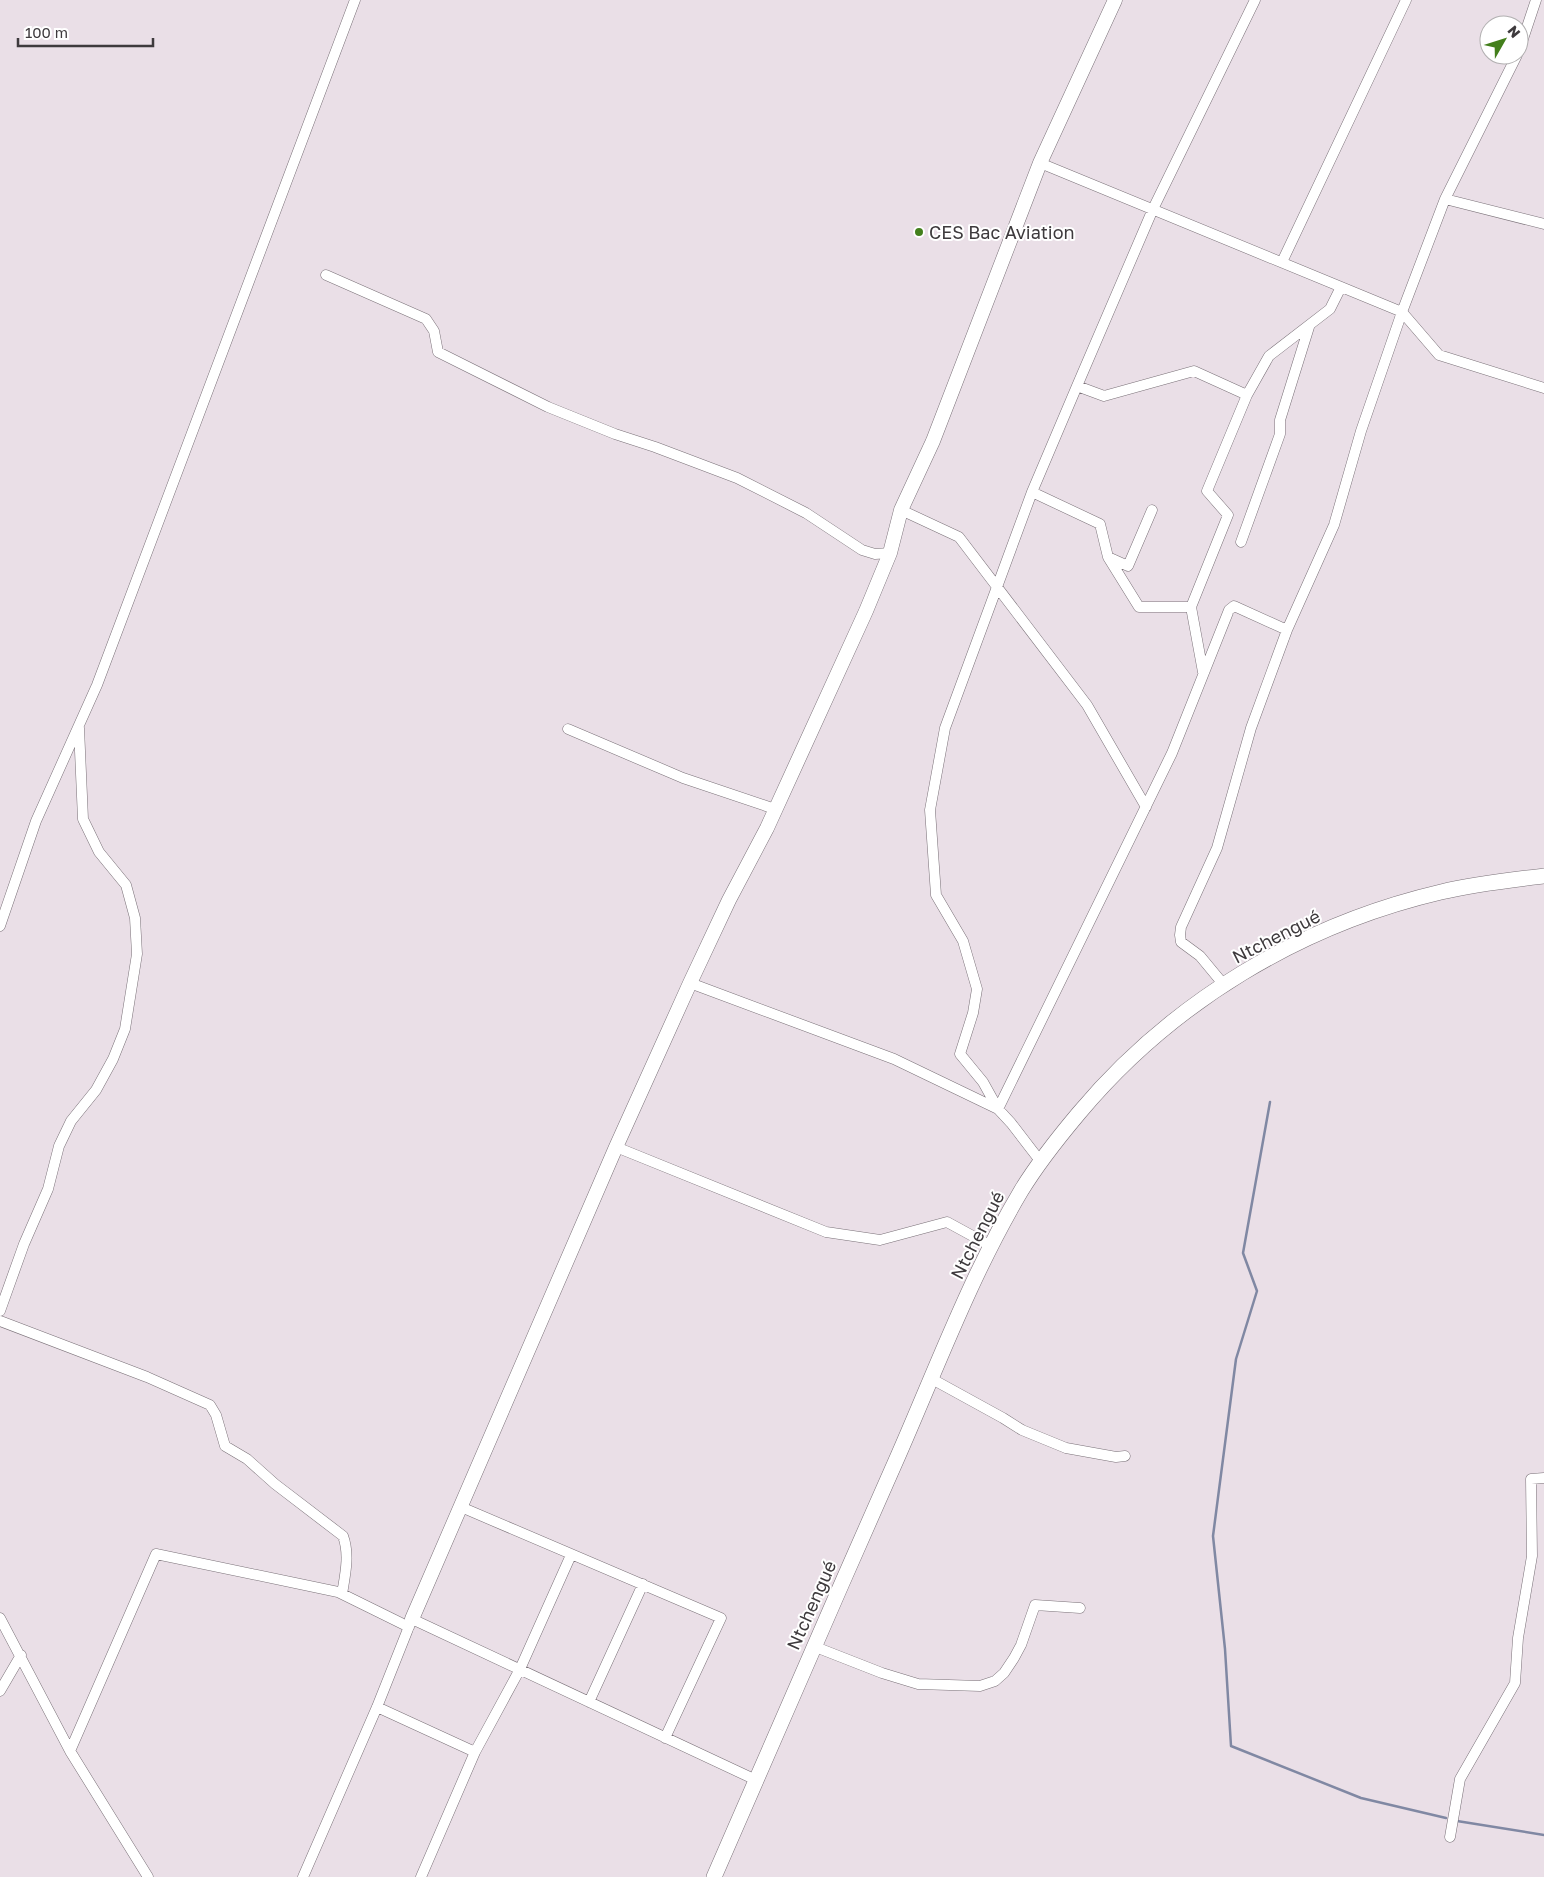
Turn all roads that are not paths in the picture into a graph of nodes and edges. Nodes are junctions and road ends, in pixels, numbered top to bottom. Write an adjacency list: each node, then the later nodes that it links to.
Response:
1 (355, 0): 30 (street)
2 (1115, 0): 8 (street)
3 (1256, 0): 10 (street)
4 (1406, 0): 12 (street)
5 (1536, 0): 6 (street)
6 (1529, 21)
7 (1512, 65): 9 (street)
8 (1040, 163): 10 (street); 21 (street)
9 (1445, 198): 11 (street); 15 (street)
10 (1153, 208): 12 (street); 17 (street)
11 (1544, 224)
12 (1282, 262): 14 (street)
13 (326, 275): 24 (street)
14 (1341, 287): 15 (street); 16 (street)
15 (1402, 312): 18 (street); 28 (street)
16 (1309, 327): 19 (street); 23 (street)
17 (1077, 386): 19 (street); 20 (street)
18 (1544, 388)
19 (1247, 395): 27 (street)
20 (1032, 492): 25 (street); 26 (street)
21 (900, 510): 24 (street); 26 (street)
22 (1152, 510): 25 (street)
23 (1240, 542)
24 (890, 554): 33 (street)
25 (1108, 557): 27 (street)
26 (998, 588): 32 (street); 38 (street)
27 (1192, 607): 29 (street)
28 (1287, 630): 29 (street); 37 (street)
29 (1203, 673): 32 (street)
30 (79, 725): 35 (street); 42 (street)
31 (568, 729): 33 (street)
32 (1146, 807): 38 (street)
33 (775, 809): 36 (street)
34 (1544, 876): 37 (main road, Ntchengué)
35 (0, 926)
36 (690, 983): 38 (street); 39 (street)
37 (1224, 985): 40 (main road, Ntchengué)
38 (998, 1109): 40 (street)
39 (616, 1147): 41 (street); 47 (street)
40 (1041, 1162): 41 (main road, Ntchengué)
41 (991, 1246): 44 (main road, Ntchengué)
42 (0, 1311)
43 (0, 1321): 50 (street)
44 (932, 1378): 45 (street); 54 (main road, Ntchengué)
45 (1125, 1456)
46 (1544, 1478): 64 (street)
47 (461, 1507): 48 (street); 53 (street)
48 (571, 1555): 49 (street); 56 (street)
49 (643, 1584): 58 (street); 60 (street)
50 (342, 1594): 53 (street); 61 (street)
51 (1080, 1608): 54 (street)
52 (0, 1618): 55 (street)
53 (410, 1623): 56 (street); 59 (street)
54 (814, 1646): 63 (main road, Ntchengué)
55 (21, 1655): 57 (street); 61 (street)
56 (520, 1669): 58 (street); 62 (street)
57 (0, 1692)
58 (589, 1702): 60 (street)
59 (377, 1707): 62 (street); 66 (street)
60 (665, 1738): 63 (street)
61 (70, 1751): 65 (street)
62 (475, 1752): 67 (street)
63 (756, 1780): 68 (main road, Ntchengué)
64 (1450, 1837)
65 (148, 1877)
66 (303, 1877)
67 (421, 1877)
68 (714, 1877)

